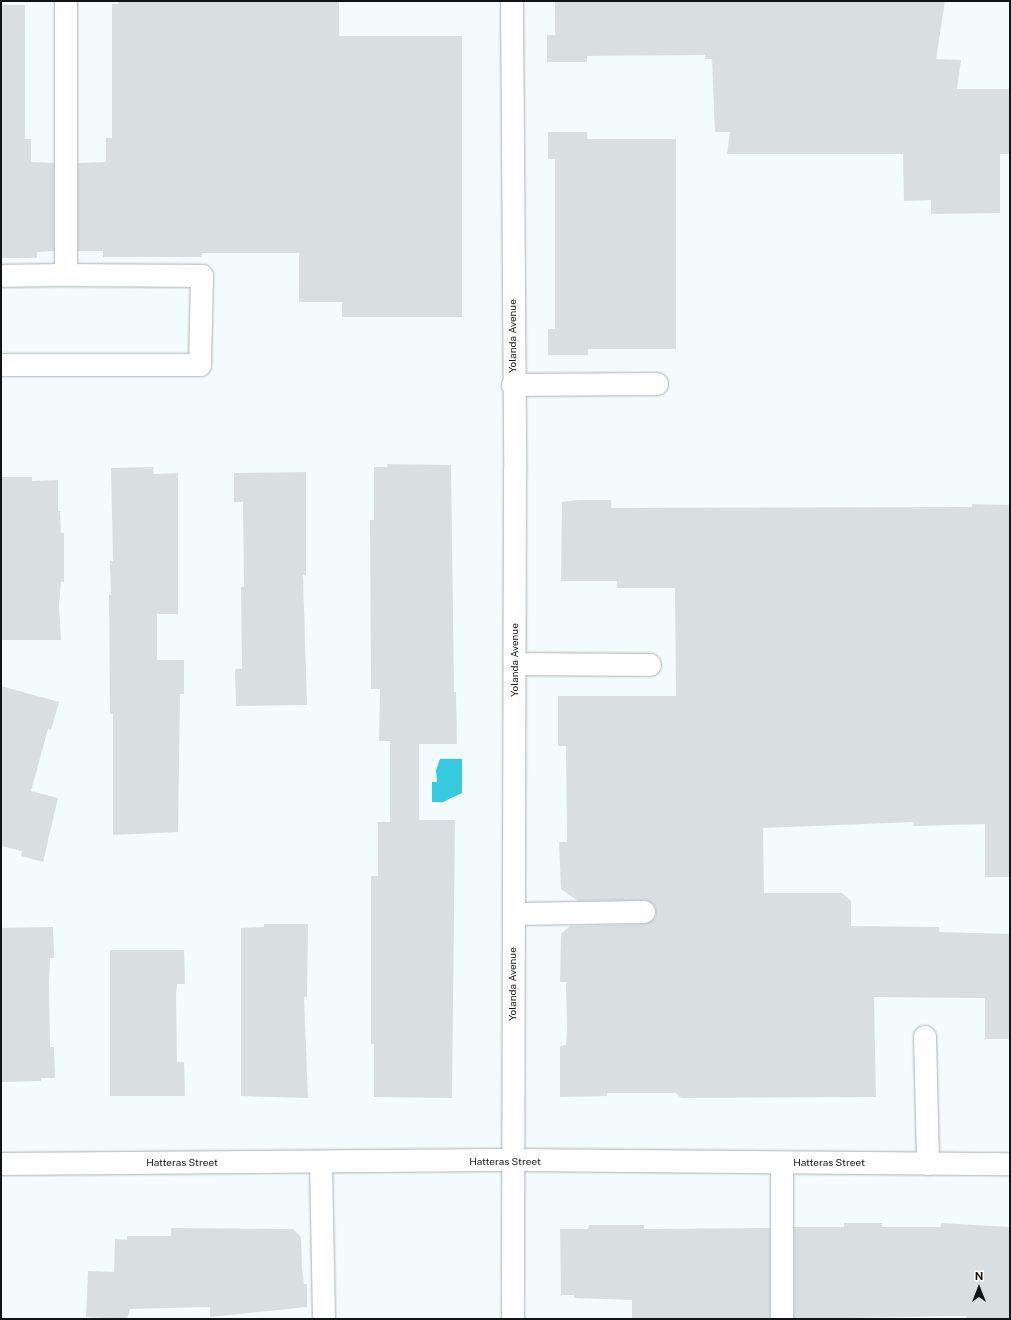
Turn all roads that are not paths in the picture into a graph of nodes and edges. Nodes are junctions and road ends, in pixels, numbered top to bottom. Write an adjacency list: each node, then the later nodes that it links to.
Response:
1 (66, 1): 3 (street)
2 (512, 1): 7 (street, Yolanda Avenue)
3 (66, 275): 4 (street); 5 (street)
4 (1, 276)
5 (1, 365)
6 (657, 384): 7 (street)
7 (513, 385): 8 (street, Yolanda Avenue)
8 (515, 664): 9 (street); 11 (street, Yolanda Avenue)
9 (650, 665)
10 (644, 912): 11 (street)
11 (514, 914): 13 (street, Yolanda Avenue)
12 (925, 1037): 17 (street)
13 (512, 1160): 14 (street, Hatteras Street); 15 (street, Hatteras Street); 20 (street, Yolanda Avenue)
14 (321, 1162): 16 (street, Hatteras Street); 19 (street)
15 (782, 1162): 17 (street, Hatteras Street); 21 (street)
16 (1, 1164)
17 (928, 1164): 18 (street, Hatteras Street)
18 (1010, 1164)
19 (324, 1319)
20 (513, 1319)
21 (782, 1319)

